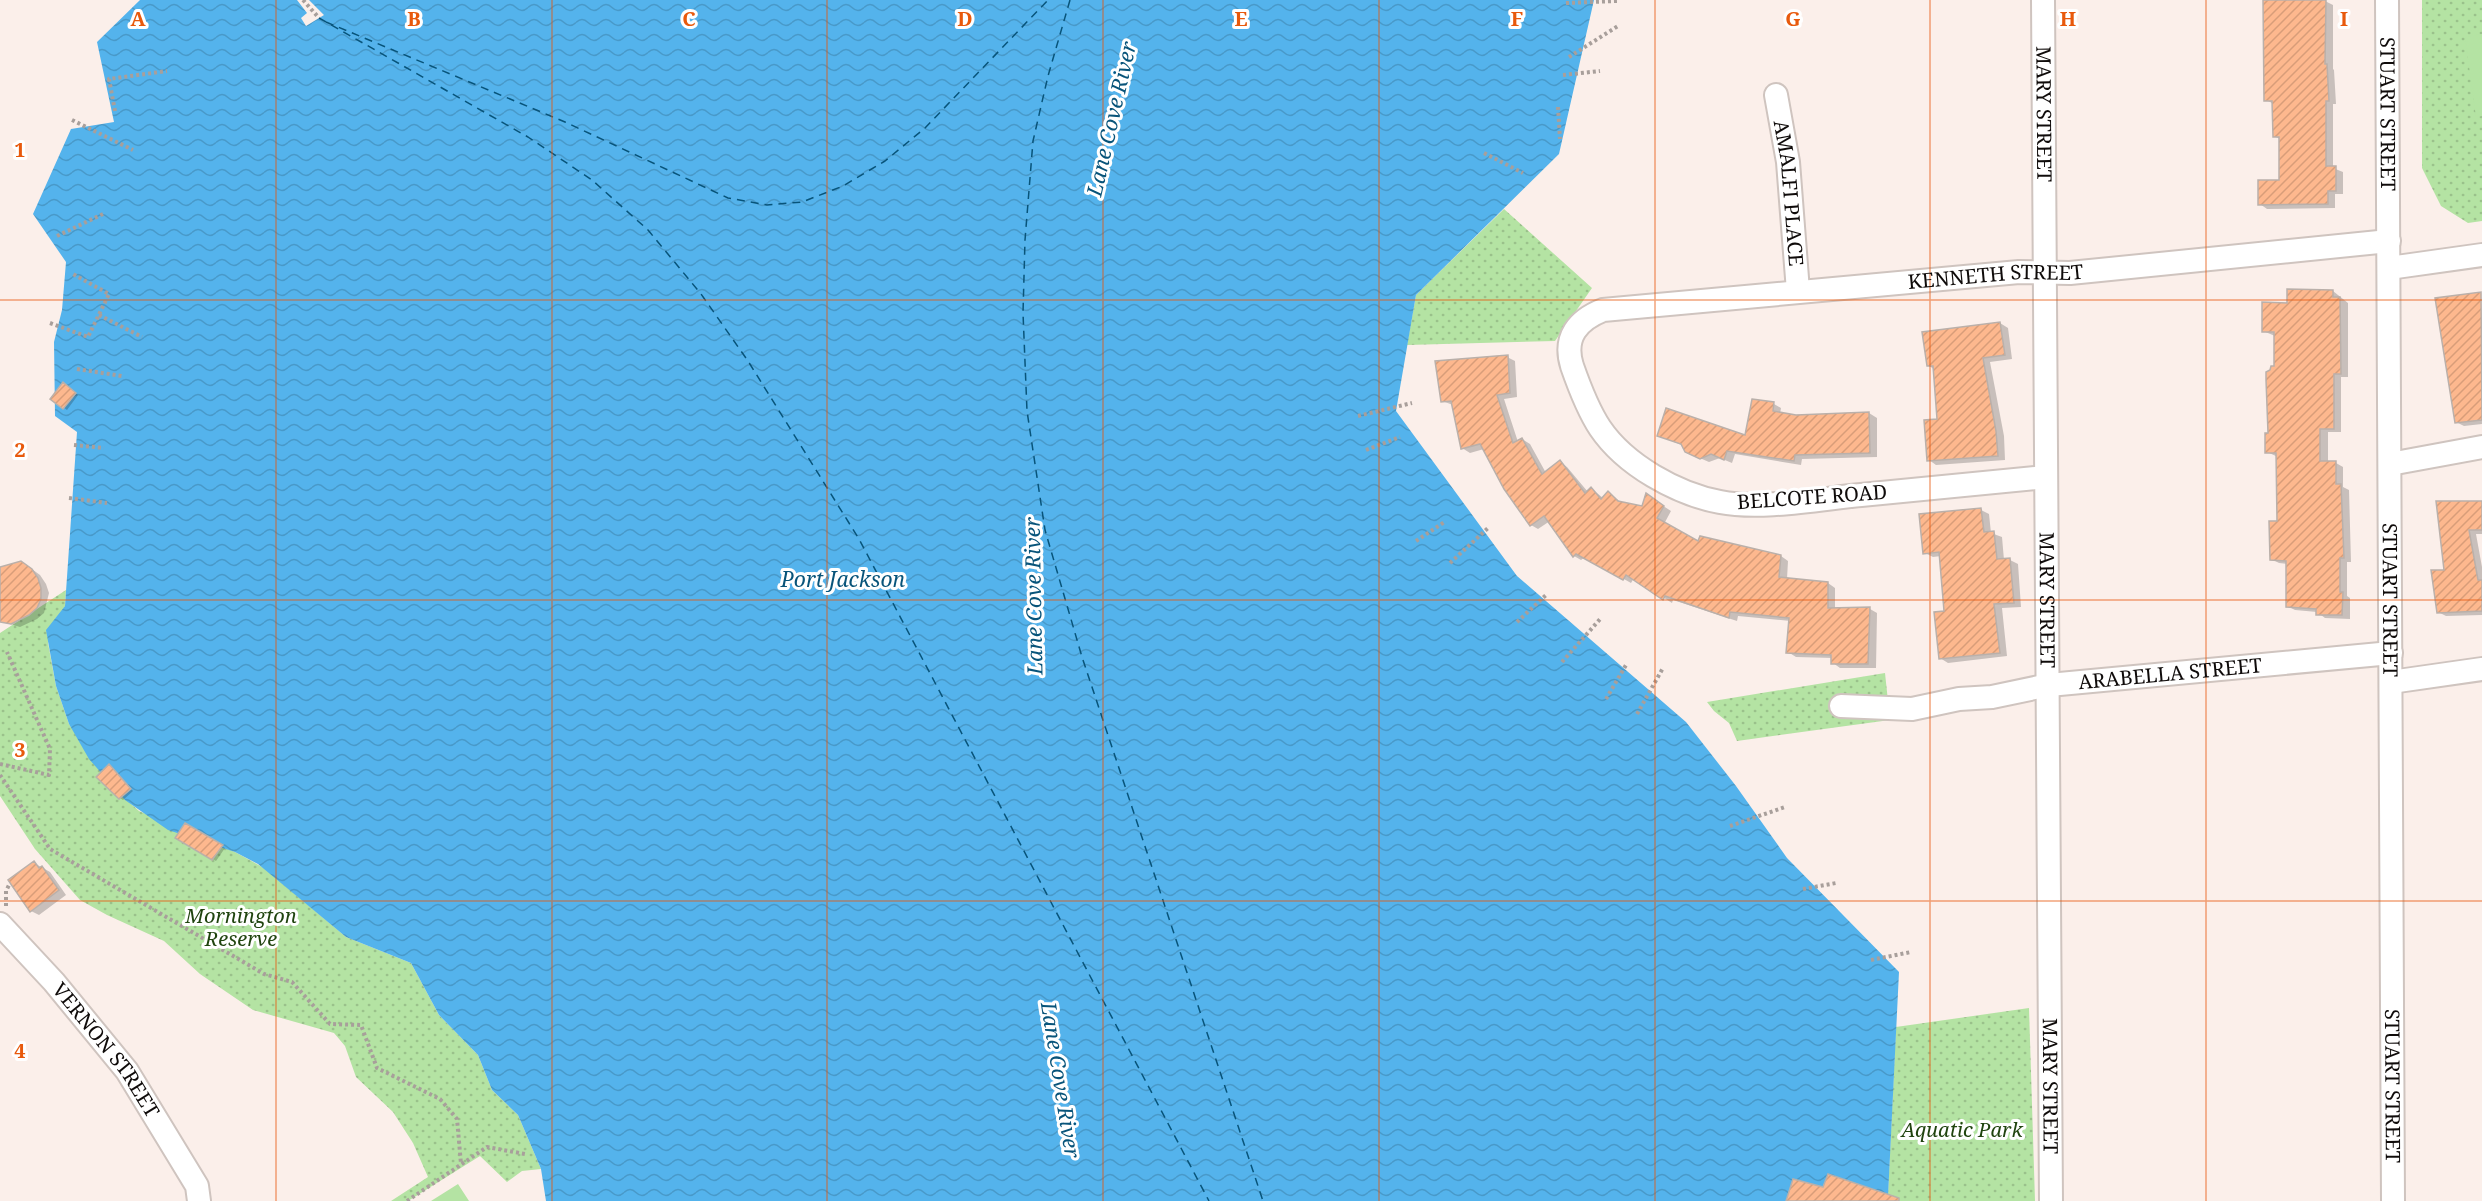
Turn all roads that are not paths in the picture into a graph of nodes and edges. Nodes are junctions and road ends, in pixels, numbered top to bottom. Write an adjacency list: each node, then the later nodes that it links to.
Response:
1 (2043, 0): 7 (street, MARY STREET)
2 (2388, 0): 4 (street, STUART STREET)
3 (1776, 94): 8 (street, AMALFI PLACE)
4 (2389, 241): 6 (street, STUART STREET); 7 (street, KENNETH STREET)
5 (2482, 255): 6 (street)
6 (2389, 268): 11 (street, STUART STREET)
7 (2044, 273): 8 (street, KENNETH STREET); 12 (street, MARY STREET)
8 (1798, 291): 9 (street, KENNETH STREET)
9 (1603, 310): 12 (street, BELCOTE ROAD)
10 (2482, 447): 11 (street)
11 (2390, 464): 13 (street, STUART STREET)
12 (2046, 477): 16 (street, MARY STREET)
13 (2391, 652): 15 (street, STUART STREET); 16 (street, ARABELLA STREET)
14 (2482, 669): 15 (street)
15 (2391, 682): 21 (street, STUART STREET)
16 (2049, 685): 17 (street, ARABELLA STREET); 20 (street, MARY STREET)
17 (1841, 706)
18 (4, 918): 19 (street, VERNON STREET)
19 (203, 1196)
20 (2051, 1201)
21 (2393, 1201)

